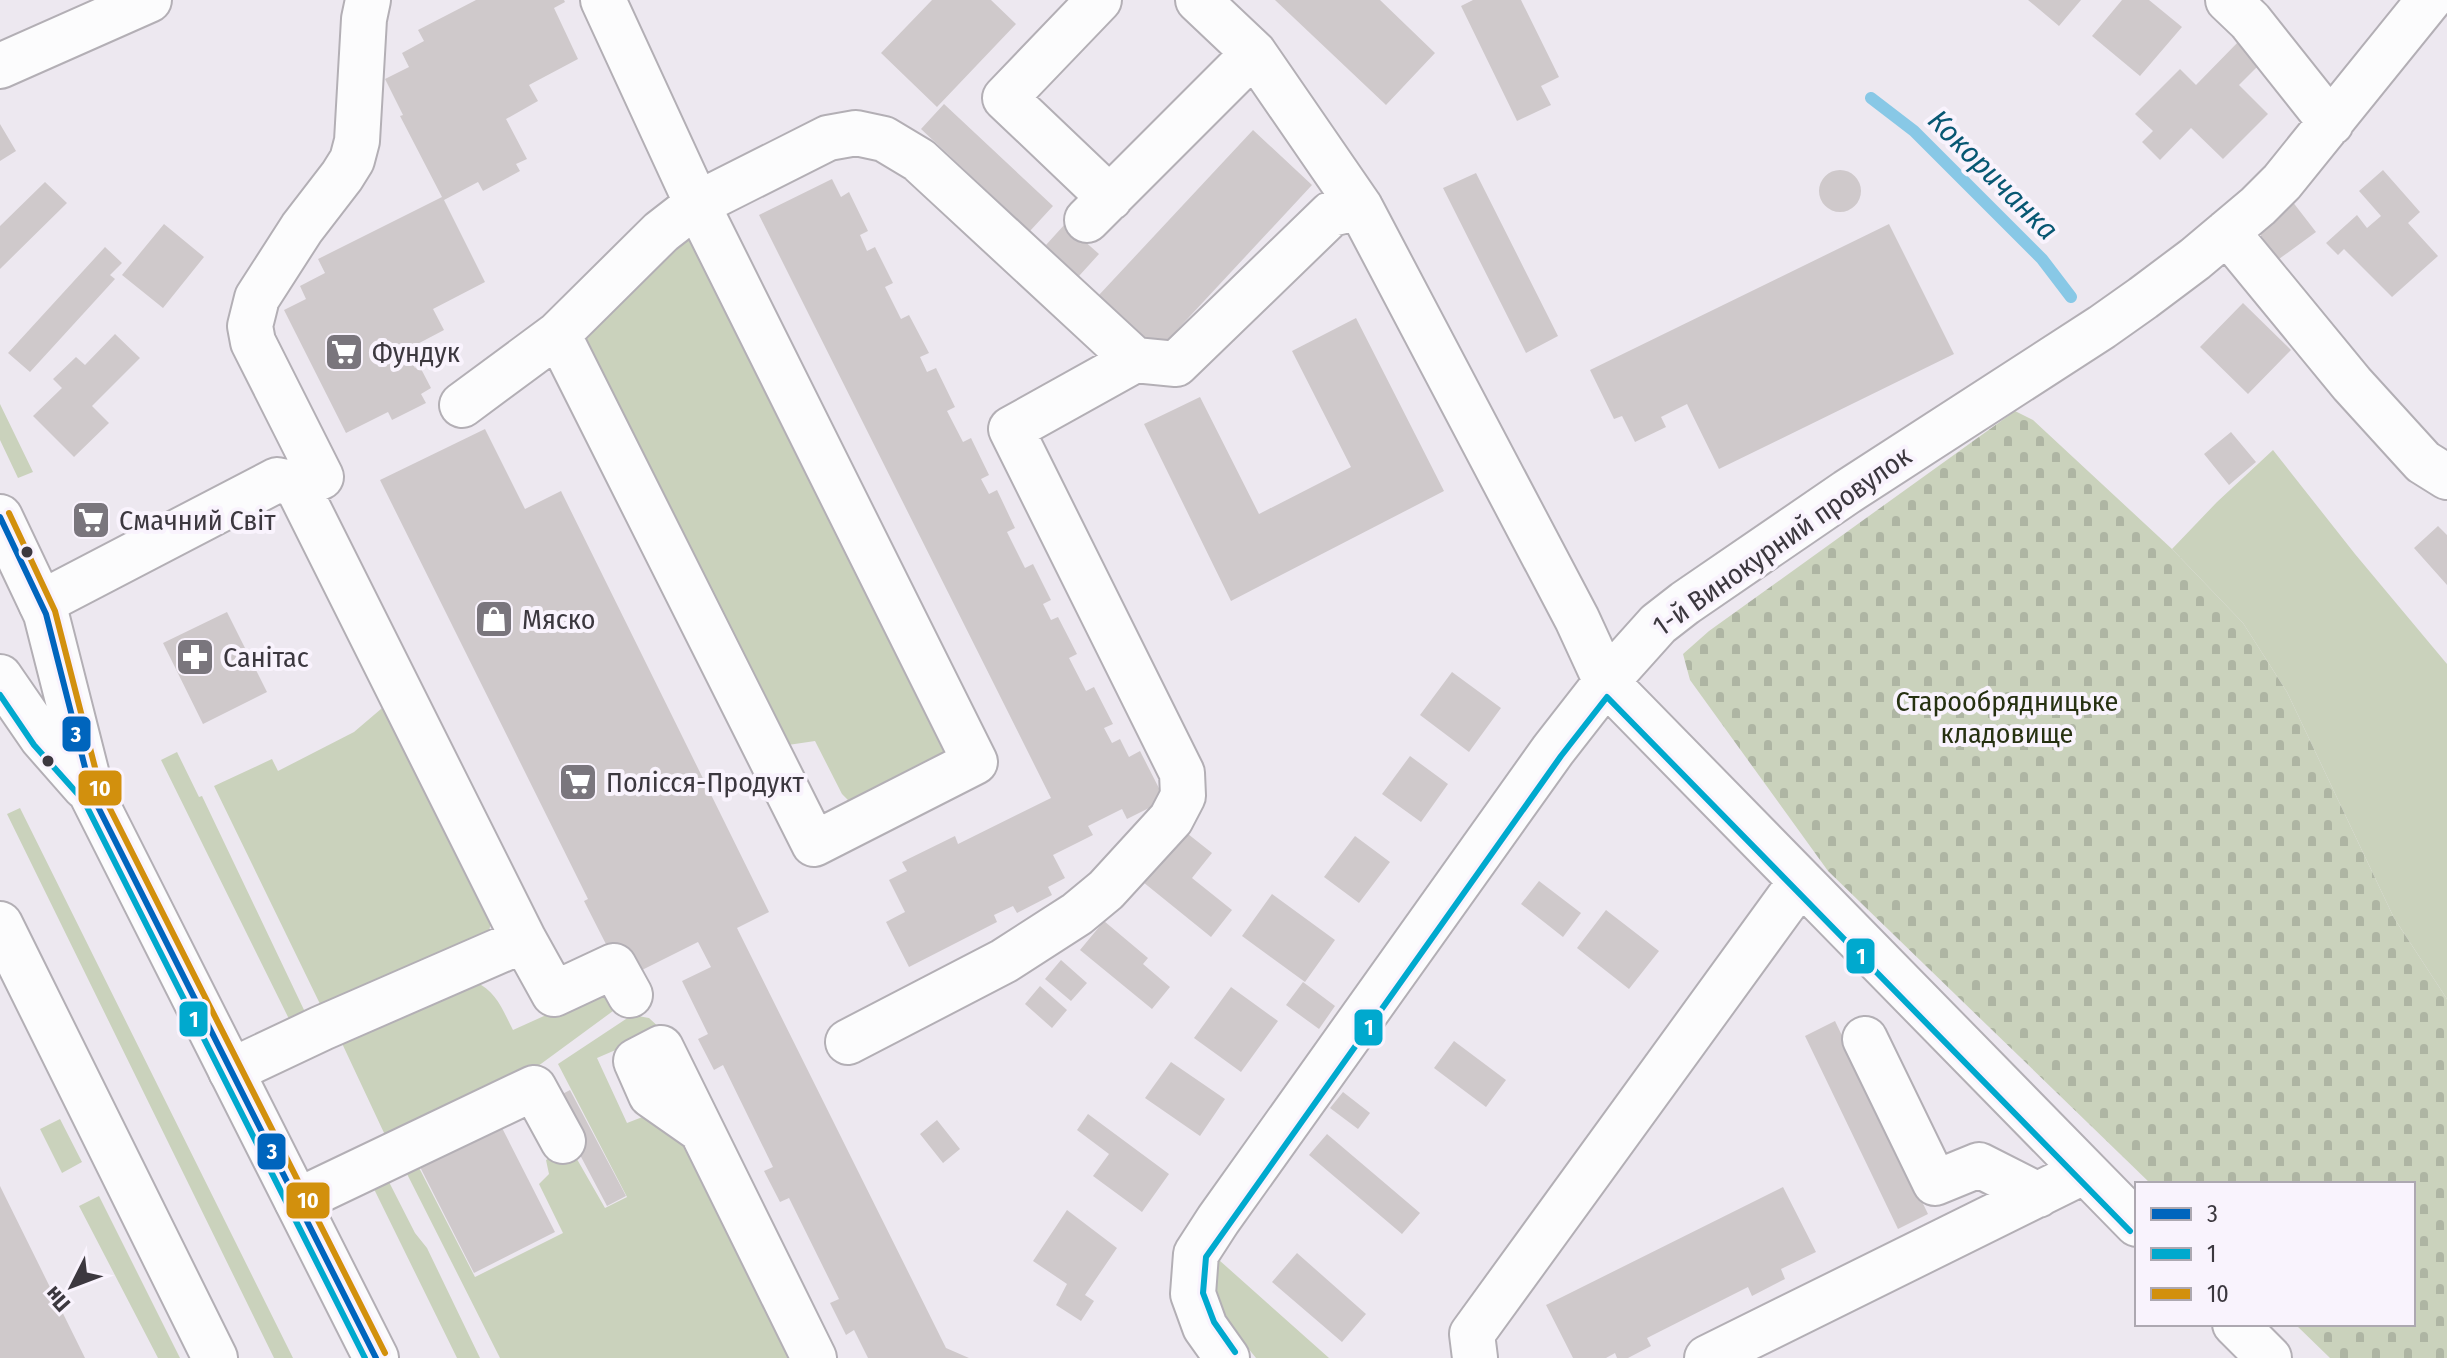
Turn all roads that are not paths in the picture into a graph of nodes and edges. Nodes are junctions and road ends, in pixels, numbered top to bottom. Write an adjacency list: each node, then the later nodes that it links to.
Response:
1 (149, 0): 9 (street)
2 (368, 0): 18 (street)
3 (603, 0): 11 (street)
4 (1099, 0): 8 (street)
5 (1198, 0): 8 (street)
6 (2228, 0): 10 (street)
7 (2429, 0): 10 (street, 1-й Винокурний провулок)
8 (1254, 53): 12 (street)
9 (0, 66)
10 (2331, 123): 13 (street, 1-й Винокурний провулок)
11 (697, 204): 14 (street); 14 (street); 15 (street)
12 (1360, 207): 15 (street); 22 (street)
13 (2227, 232): 17 (street); 22 (street, 1-й Винокурний провулок)
14 (558, 334): 16 (street)
15 (1135, 360): 29 (street)
16 (462, 405)
17 (2447, 477)
18 (298, 488): 20 (street); 26 (street)
19 (0, 517): 20 (street)
20 (41, 603): 23 (street)
21 (0, 677): 23 (street)
22 (1606, 682): 24 (street); 41 (street, 1-й Винокурний провулок)
23 (92, 795): 30 (street)
24 (1801, 881): 33 (street); 42 (street)
25 (0, 924): 38 (street)
26 (524, 940): 27 (street); 30 (street)
27 (630, 995)
28 (1865, 1039): 34 (street)
29 (848, 1042)
30 (231, 1071): 35 (street)
31 (701, 1130): 40 (street)
32 (563, 1141): 35 (street)
33 (2085, 1171): 34 (street); 36 (street)
34 (2038, 1195): 43 (street)
35 (297, 1201): 39 (street)
36 (2135, 1222)
37 (2237, 1326): 44 (street)
38 (215, 1358)
39 (376, 1358)
40 (814, 1358)
41 (1227, 1358)
42 (1475, 1358)
43 (1707, 1358)
44 (2269, 1358)

